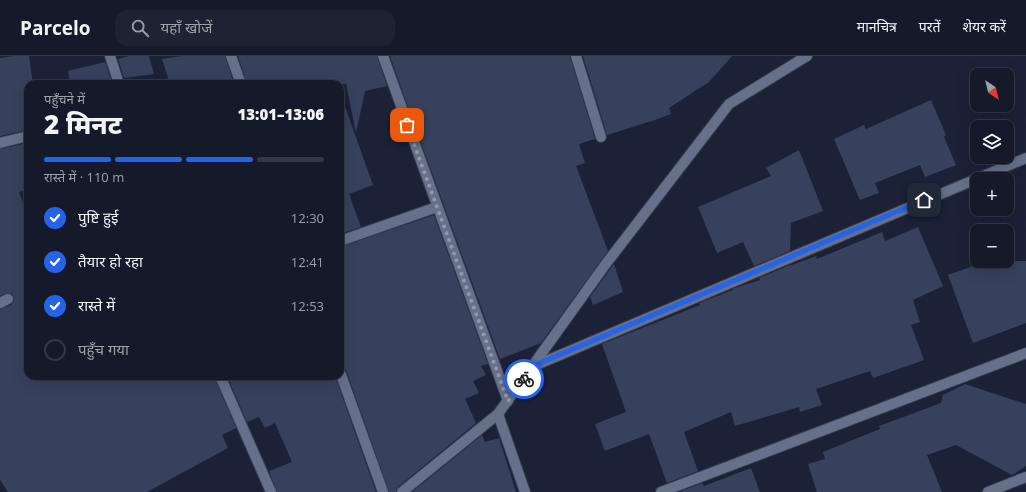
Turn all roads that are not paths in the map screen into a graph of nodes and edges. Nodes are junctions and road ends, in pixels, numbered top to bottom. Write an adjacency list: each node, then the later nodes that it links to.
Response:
1 (110, 56): 6 (street)
2 (231, 56): 7 (street)
3 (383, 56): 12 (street)
4 (576, 56): 9 (street)
5 (807, 56): 15 (street)
6 (118, 80)
7 (240, 80)
8 (24, 137): 10 (street)
9 (601, 137)
10 (0, 143)
11 (1026, 158): 15 (street)
12 (437, 207): 13 (street); 18 (street)
13 (344, 240)
14 (1026, 353): 25 (street)
15 (533, 366): 18 (street)
16 (222, 380): 21 (street)
17 (343, 380): 22 (street)
18 (508, 401): 19 (street)
19 (498, 414): 23 (street); 24 (street)
20 (1026, 477): 26 (street)
21 (271, 492)
22 (383, 492)
23 (402, 492)
24 (525, 492)
25 (661, 492)
26 (988, 492)

